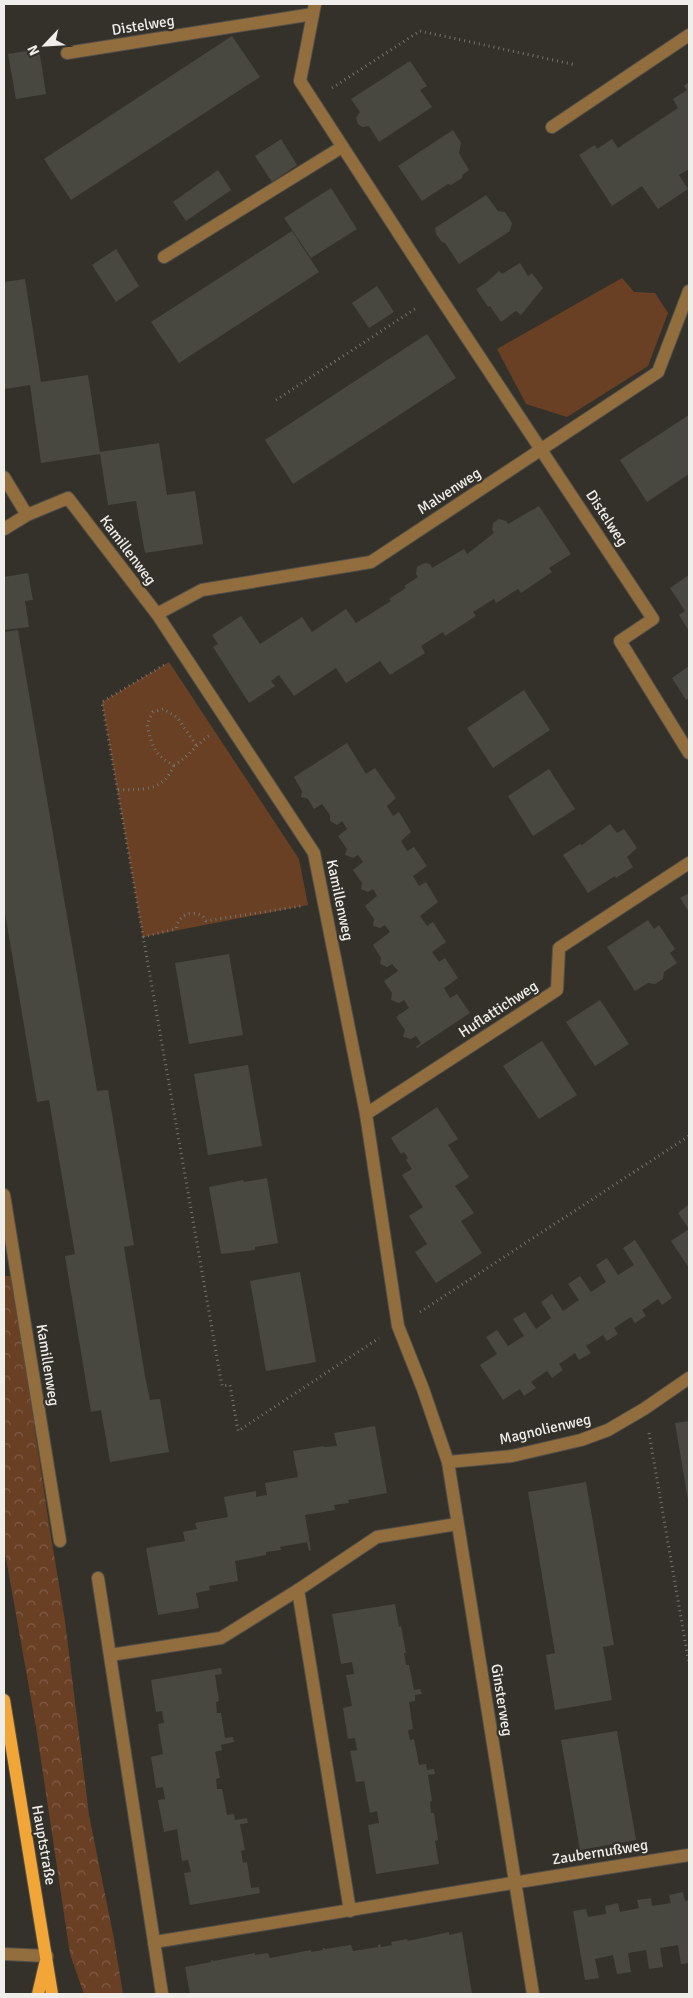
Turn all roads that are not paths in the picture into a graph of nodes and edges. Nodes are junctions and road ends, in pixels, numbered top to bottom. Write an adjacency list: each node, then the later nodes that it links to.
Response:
1 (314, 9): 3 (street, Distelweg); 5 (street, Distelweg)
2 (689, 35): 4 (street)
3 (67, 54)
4 (552, 127)
5 (342, 147): 6 (street); 8 (street, Distelweg)
6 (164, 257)
7 (689, 291): 8 (street, Malvenweg)
8 (542, 449): 12 (street, Malvenweg); 13 (street, Distelweg)
9 (4, 477): 10 (street)
10 (27, 515): 11 (street, Kamillenweg); 12 (street, Kamillenweg)
11 (4, 529)
12 (157, 614): 15 (street, Kamillenweg)
13 (689, 753)
14 (689, 863): 15 (street, Huflattichweg)
15 (366, 1114): 18 (street, Kamillenweg)
16 (4, 1195): 21 (street, Kamillenweg)
17 (689, 1378): 19 (street, Magnolienweg)
18 (423, 1389): 19 (street, Ginsterweg)
19 (448, 1462): 20 (street, Ginsterweg)
20 (457, 1524): 23 (street); 27 (street, Ginsterweg)
21 (60, 1541)
22 (98, 1578): 24 (street)
23 (298, 1590): 24 (street); 28 (street)
24 (110, 1655): 29 (street)
25 (4, 1700): 31 (main road, Hauptstraße)
26 (689, 1855): 27 (street, Zaubernußweg)
27 (515, 1881): 28 (street); 35 (street, Ginsterweg)
28 (350, 1911): 29 (street)
29 (154, 1942): 34 (street)
30 (4, 1954): 31 (street)
31 (47, 1956): 32 (main road); 33 (main road, Hauptstraße)
32 (38, 1994)
33 (52, 1994)
34 (162, 1994)
35 (533, 1994)

